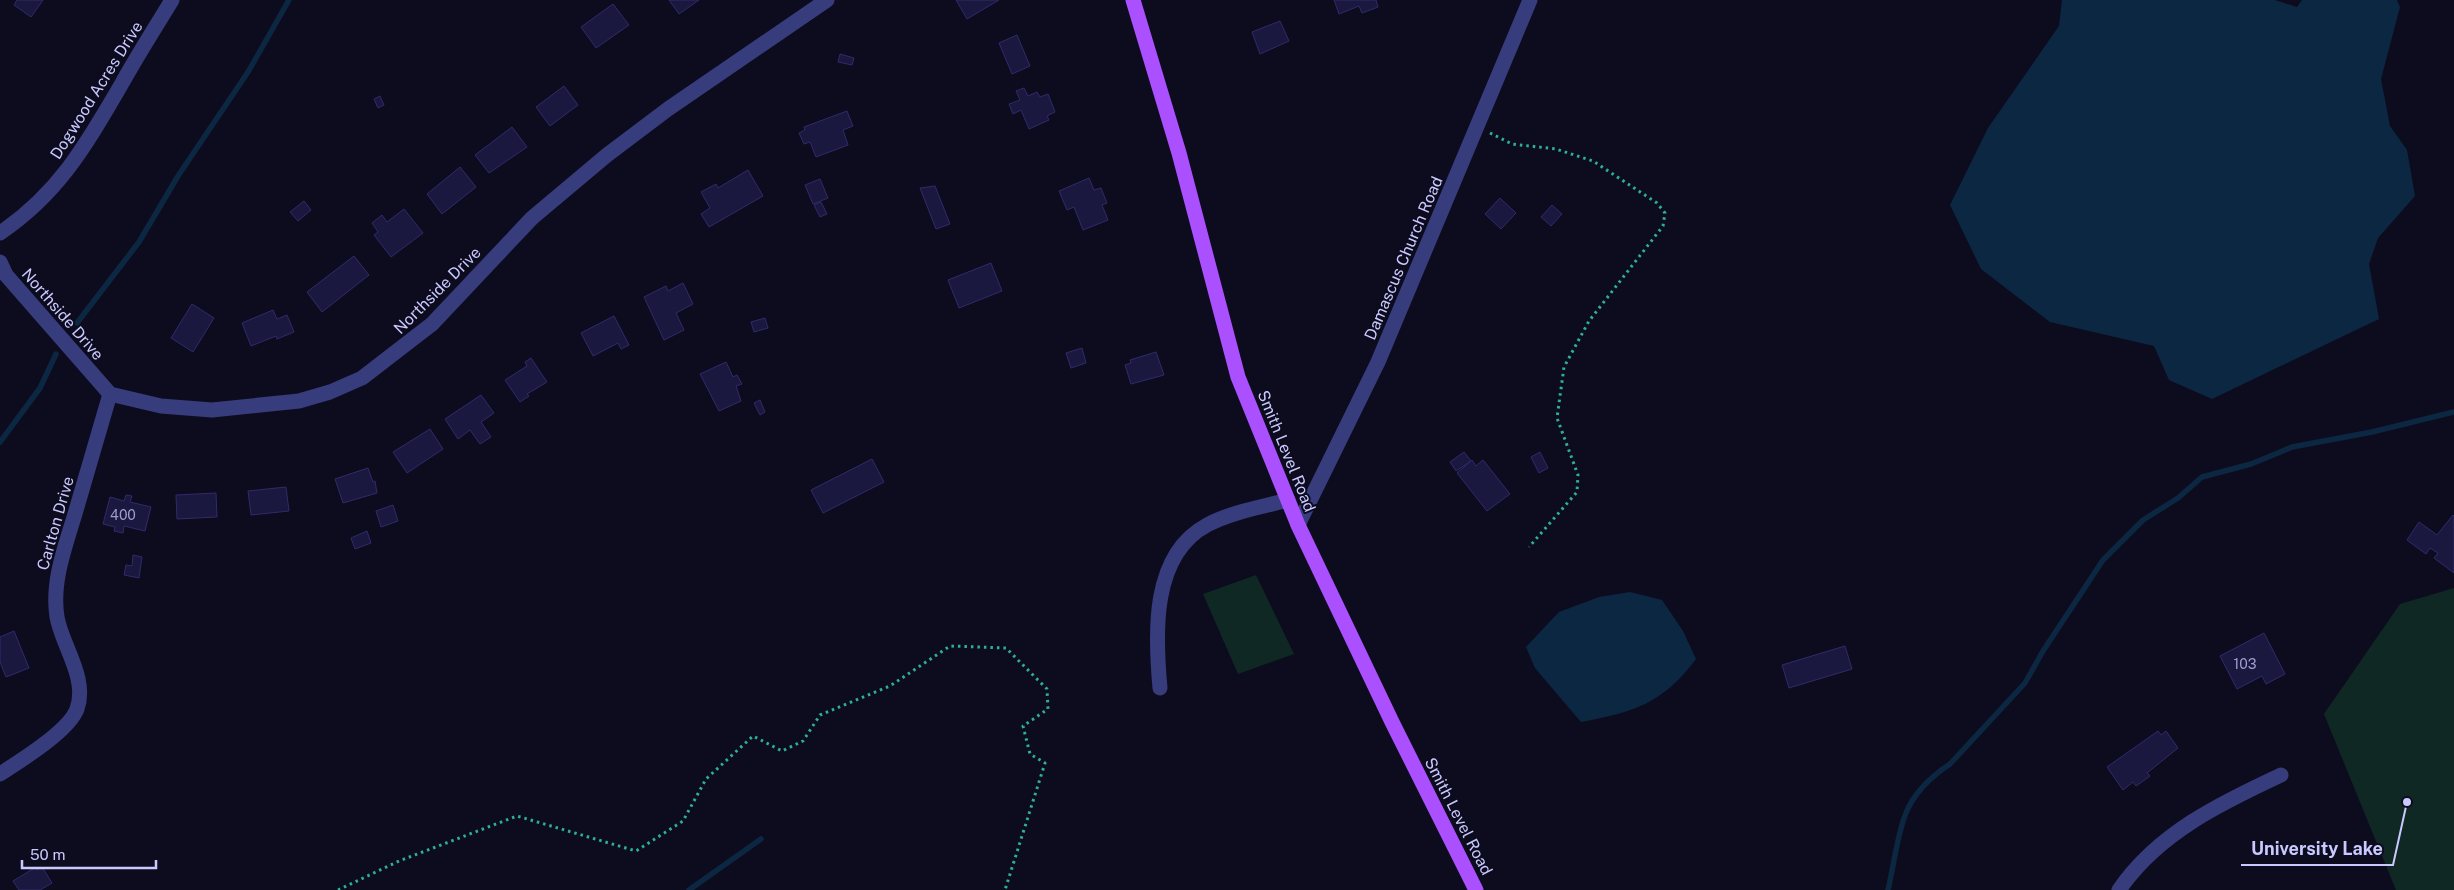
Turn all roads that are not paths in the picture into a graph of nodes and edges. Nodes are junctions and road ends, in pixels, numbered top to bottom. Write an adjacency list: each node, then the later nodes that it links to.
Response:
1 (172, 0): 5 (street, Dogwood Acres Drive)
2 (827, 0): 7 (street, Northside Drive)
3 (1133, 0): 8 (main road, Smith Level Road)
4 (1530, 0): 9 (street, Damascus Church Road)
5 (0, 233)
6 (0, 262): 7 (street, Northside Drive)
7 (110, 394): 11 (street, Carlton Drive)
8 (1288, 500): 9 (main road, Smith Level Road); 10 (street)
9 (1298, 525): 13 (main road, Smith Level Road)
10 (1160, 688)
11 (0, 774)
12 (2281, 775): 14 (street)
13 (1476, 890)
14 (2119, 890)

